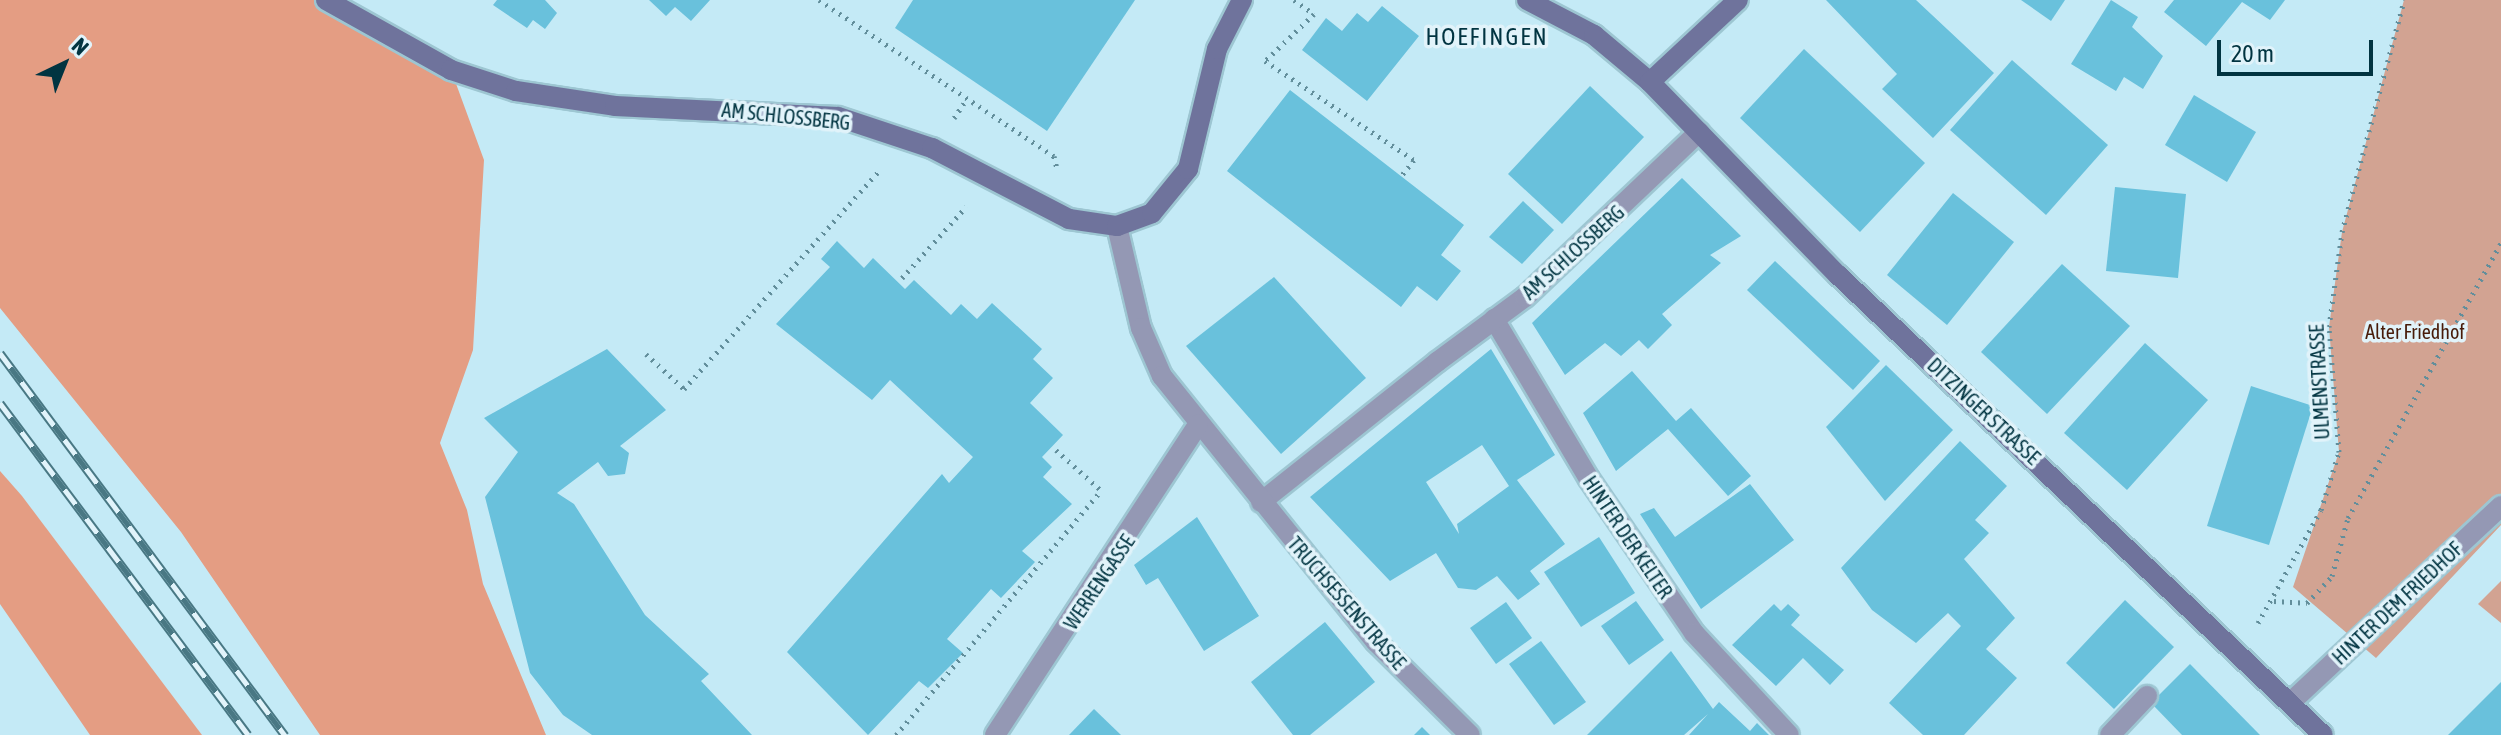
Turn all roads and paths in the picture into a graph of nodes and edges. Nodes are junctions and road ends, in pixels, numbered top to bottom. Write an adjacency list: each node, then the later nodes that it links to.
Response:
1 (326, 0): 12 (main road, AM SCHLOSSBERG)
2 (819, 0): 9 (path)
3 (1242, 0): 16 (main road)
4 (1294, 0): 13 (path)
5 (1527, 0): 8 (main road, DITZINGER STRASSE)
6 (1738, 0): 8 (main road)
7 (2404, 0): 27 (path, ULMENSTRASSE)
8 (1650, 82): 11 (main road, DITZINGER STRASSE)
9 (967, 99): 10 (path); 15 (path)
10 (953, 119)
11 (1699, 132): 19 (street, AM SCHLOSSBERG); 28 (main road, DITZINGER STRASSE)
12 (909, 138): 14 (main road, AM SCHLOSSBERG); 20 (path)
13 (1401, 176)
14 (990, 179): 15 (main road, AM SCHLOSSBERG); 18 (path)
15 (1069, 219): 16 (main road, AM SCHLOSSBERG)
16 (1117, 226): 21 (street, TRUCHSESSENSTRASSE)
17 (2501, 243): 27 (path)
18 (902, 278)
19 (1494, 319): 24 (street, AM SCHLOSSBERG); 34 (street, HINTER DER KELTER)
20 (646, 354)
21 (1198, 425): 24 (street, TRUCHSESSENSTRASSE); 26 (street, WERRENGASSE)
22 (1056, 450): 23 (path)
23 (1101, 491): 26 (path); 31 (path)
24 (1261, 502): 33 (street, TRUCHSESSENSTRASSE)
25 (2501, 506): 30 (street, HINTER DEM FRIEDHOF)
26 (1137, 524): 32 (street, WERRENGASSE)
27 (2274, 601): 28 (path, ULMENSTRASSE)
28 (2239, 651): 30 (main road, DITZINGER STRASSE)
29 (2147, 696): 35 (street)
30 (2292, 701): 36 (main road, DITZINGER STRASSE)
31 (896, 735)
32 (995, 735)
33 (1470, 735)
34 (1789, 735)
35 (2110, 735)
36 (2323, 735)

